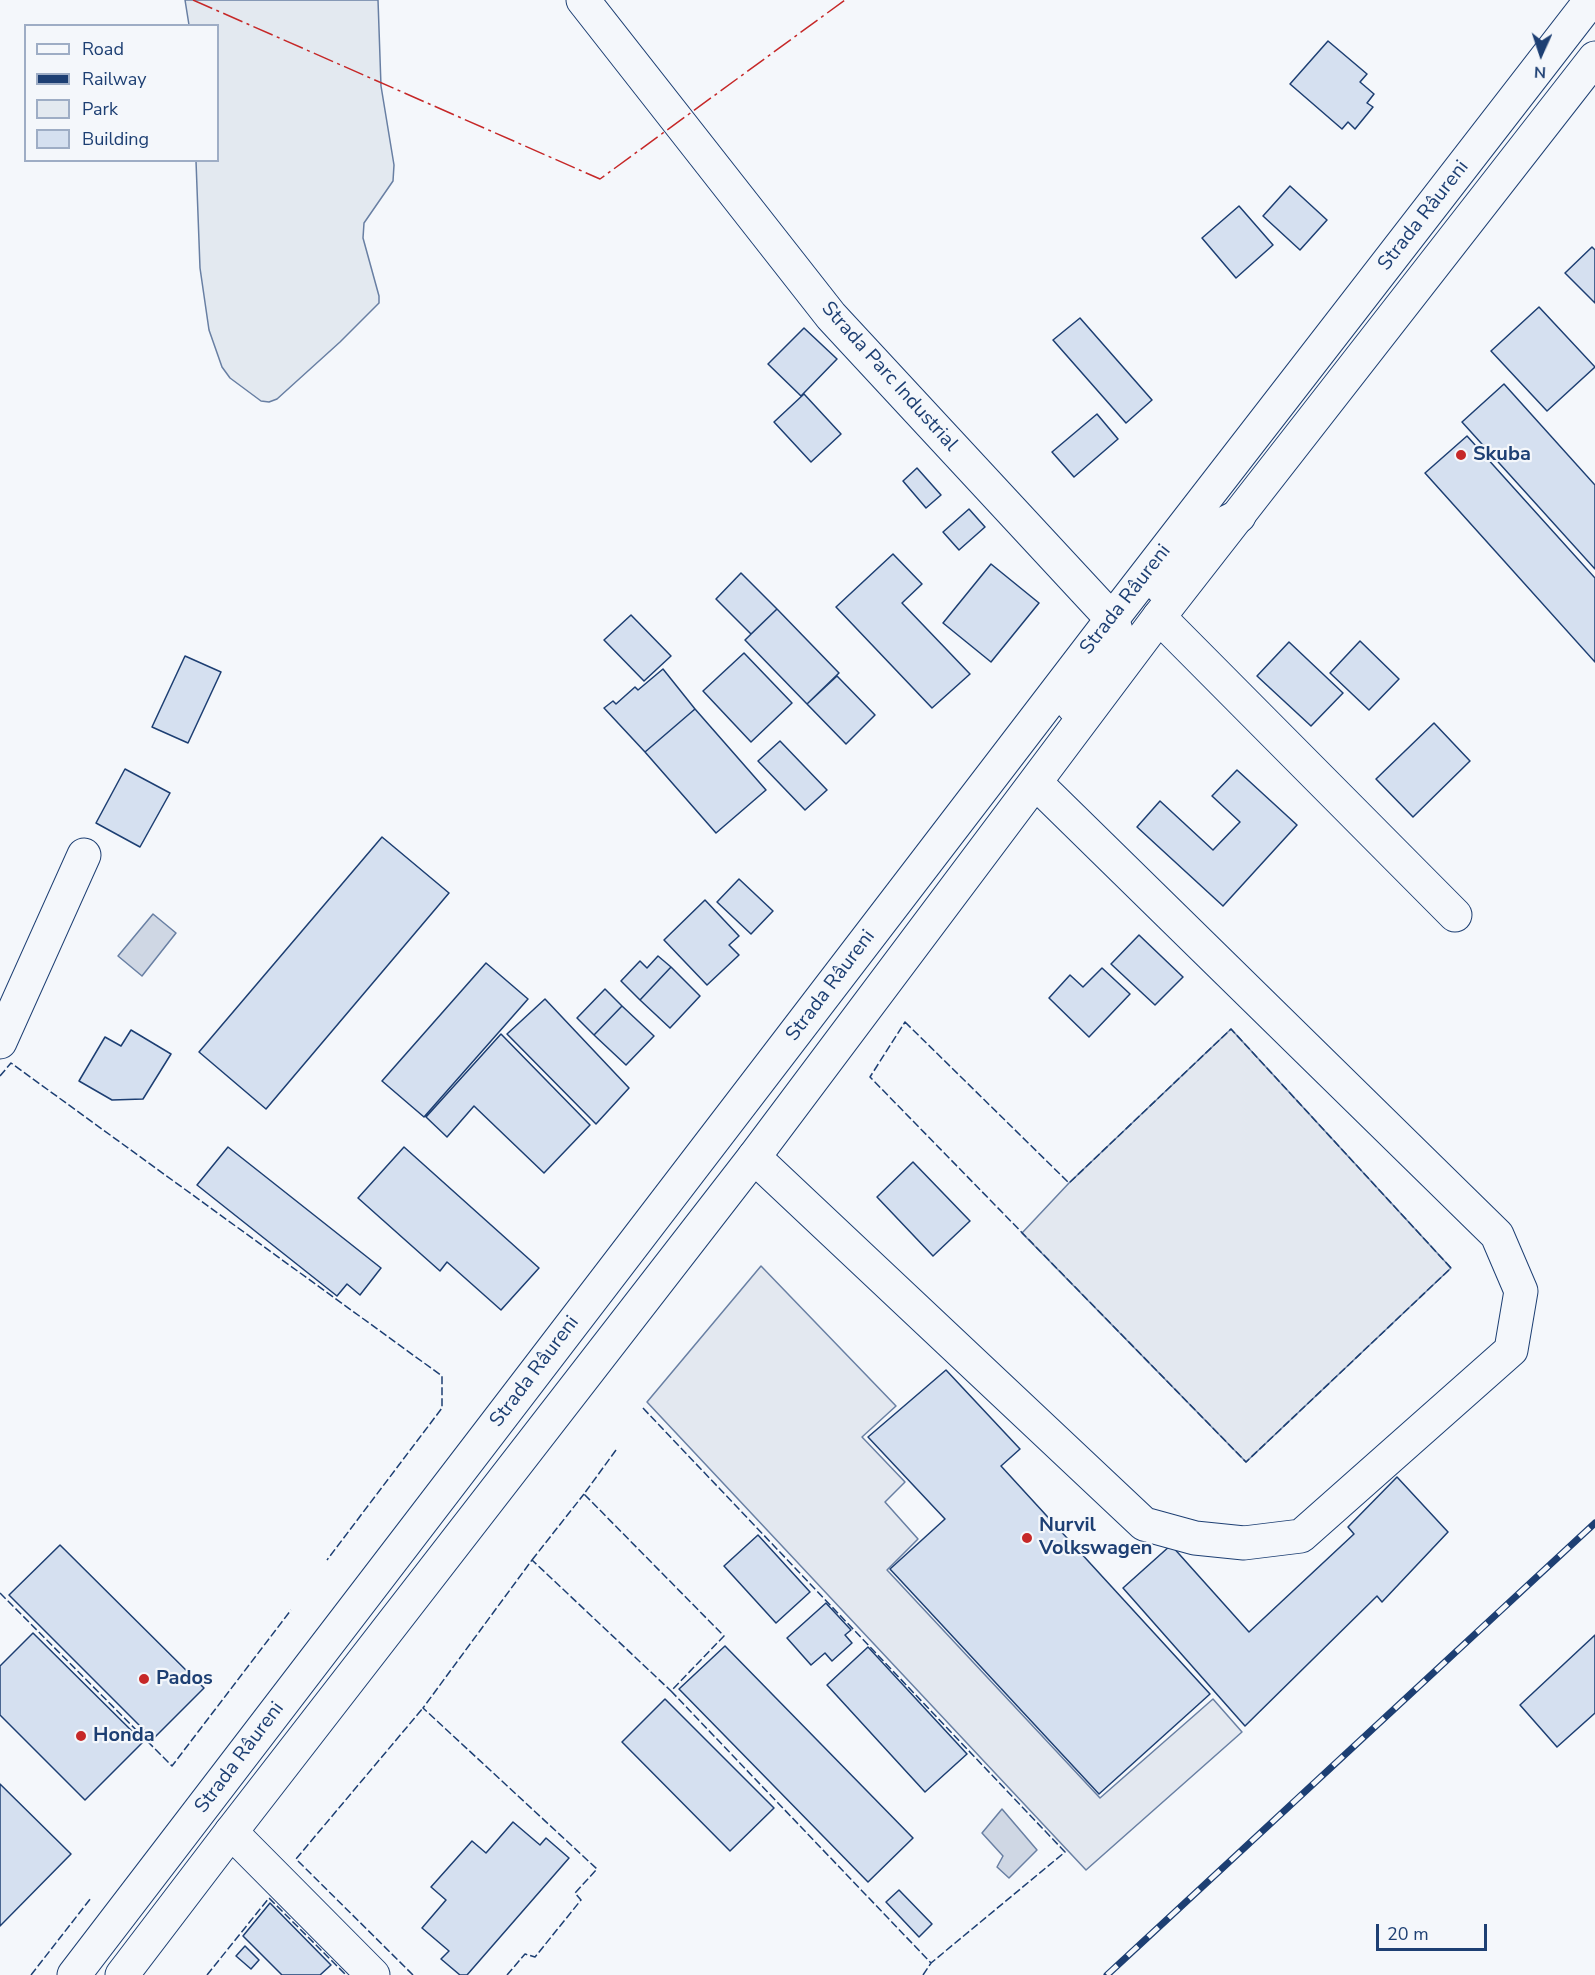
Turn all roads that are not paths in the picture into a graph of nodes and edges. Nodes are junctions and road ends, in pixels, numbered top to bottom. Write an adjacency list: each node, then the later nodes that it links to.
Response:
1 (584, 0): 6 (main road, Strada Parc Industrial)
2 (1591, 0): 6 (main road, Strada Râureni)
3 (1595, 58): 4 (main road, Strada Râureni)
4 (1239, 516): 5 (main road, Strada Râureni); 6 (main road)
5 (1160, 617): 7 (main road, Strada Râureni); 10 (main road)
6 (1112, 619): 7 (main road); 14 (main road, Strada Râureni)
7 (1056, 755): 8 (main road, Strada Râureni)
8 (1036, 783): 12 (main road, Strada Râureni); 12 (main road)
9 (84, 855): 11 (main road)
10 (1455, 915)
11 (0, 1042)
12 (754, 1157): 13 (main road, Strada Râureni)
13 (231, 1832): 15 (main road, Strada Râureni); 16 (main road)
14 (74, 1975)
15 (122, 1975)
16 (373, 1975)

